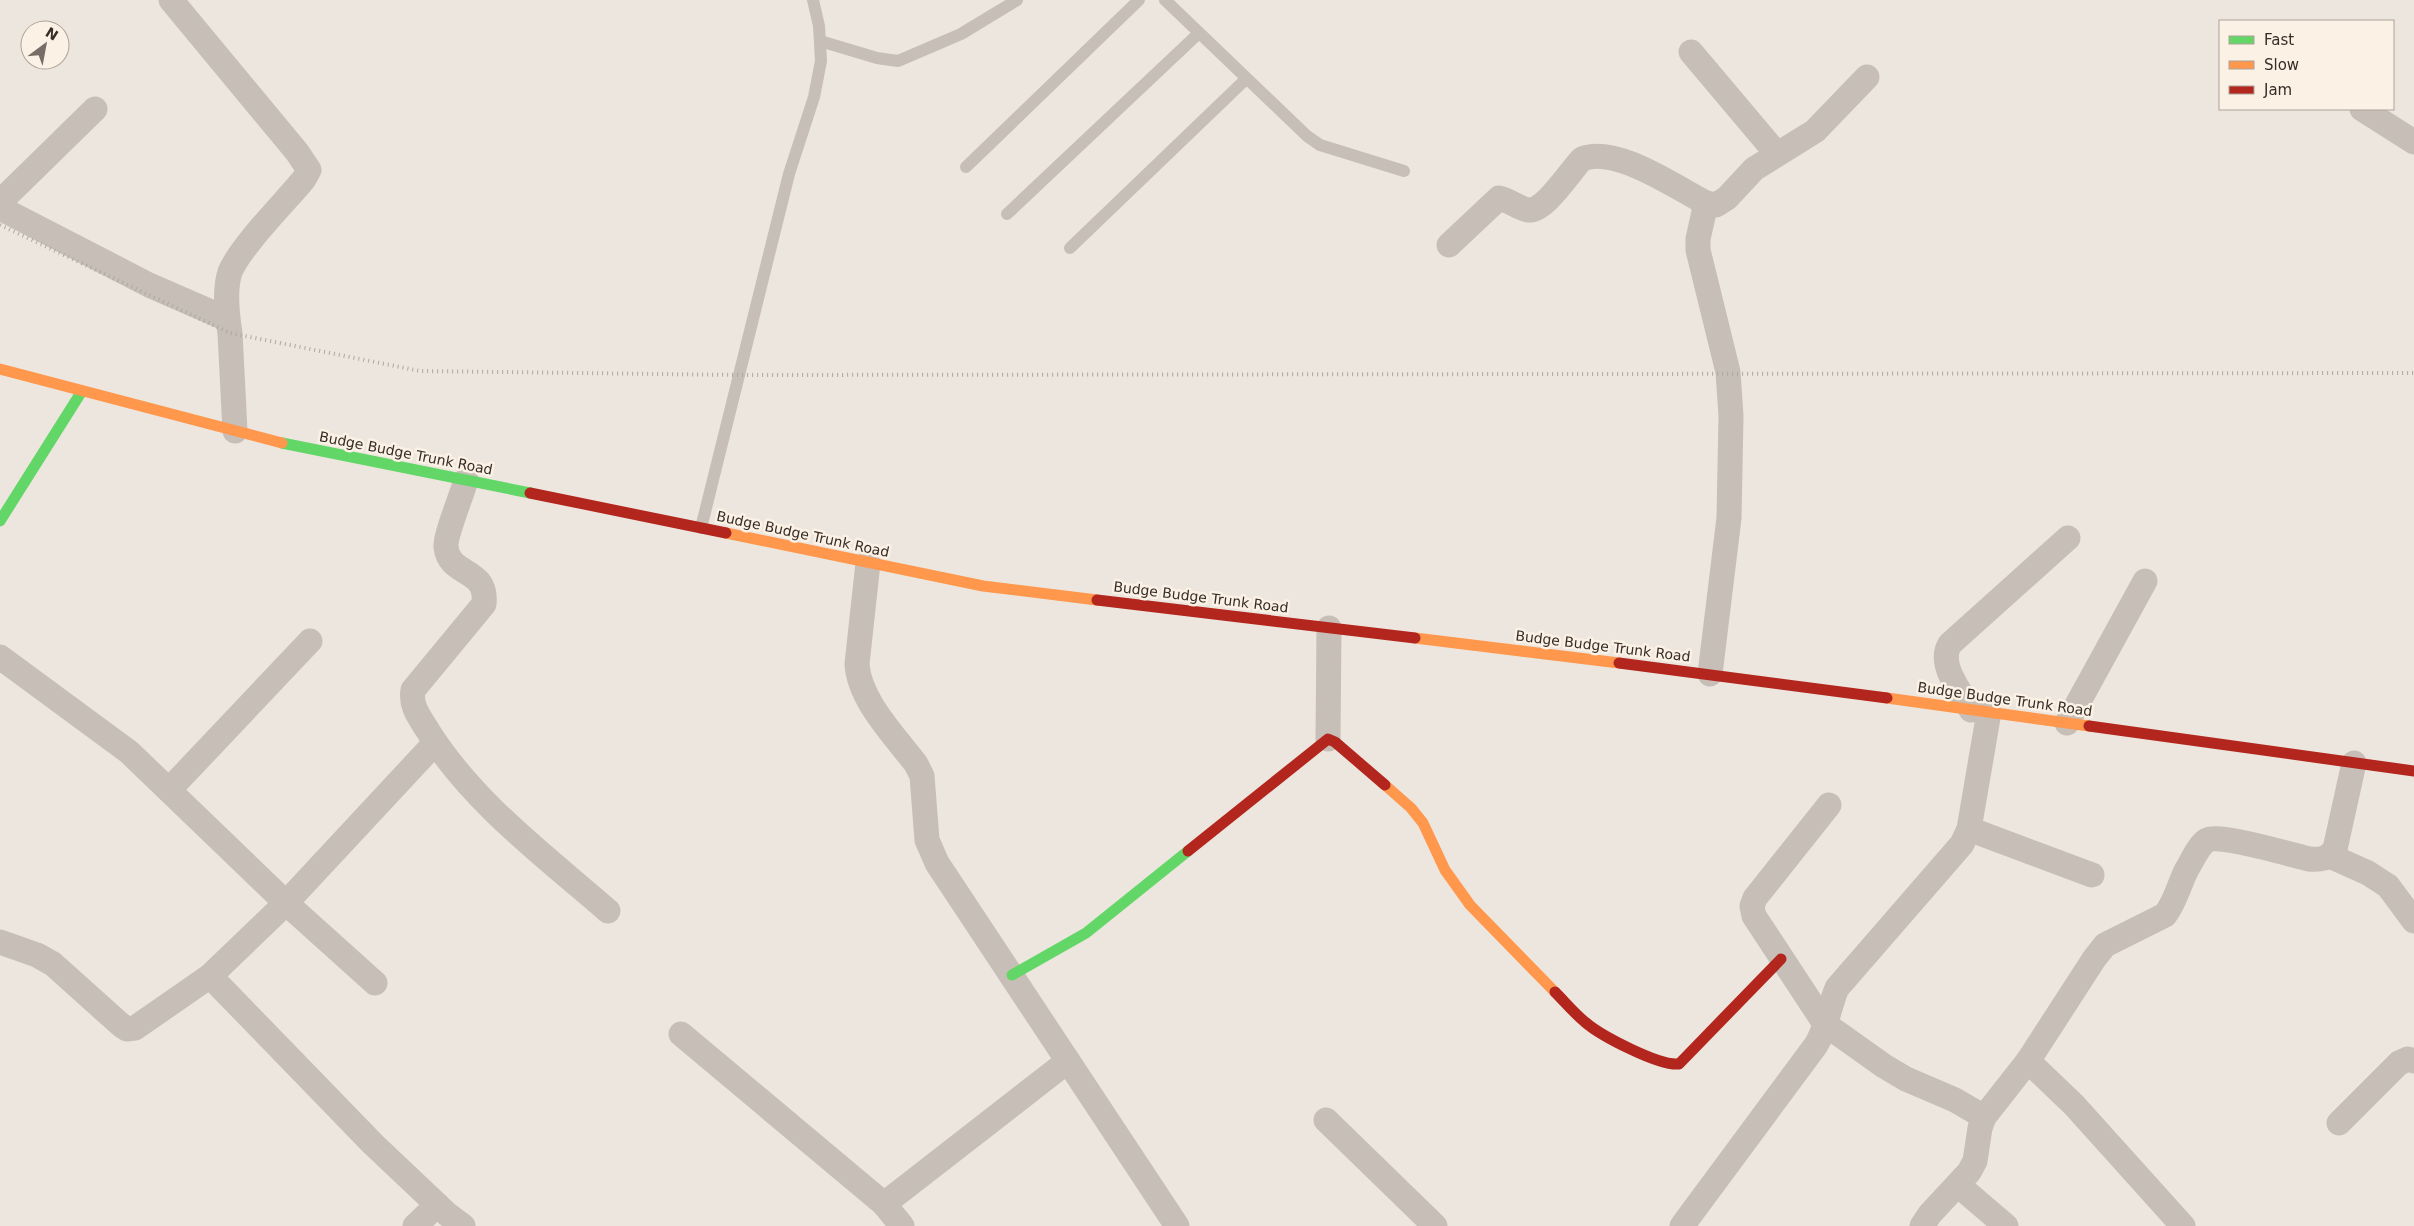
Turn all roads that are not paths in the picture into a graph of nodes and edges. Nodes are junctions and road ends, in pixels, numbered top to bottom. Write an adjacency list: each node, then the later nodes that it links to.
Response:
1 (171, 0): 23 (street)
2 (813, 0): 7 (lane)
3 (1017, 0): 7 (lane)
4 (1139, 0): 15 (lane)
5 (1165, 0): 6 (lane)
6 (1199, 33): 10 (lane); 20 (lane)
7 (820, 41): 29 (lane)
8 (1691, 52): 14 (street)
9 (1867, 77): 14 (street)
10 (1246, 79): 16 (lane); 22 (lane)
11 (95, 109): 17 (street)
12 (2364, 110): 13 (street)
13 (2414, 142)
14 (1778, 154): 18 (street)
15 (966, 167)
16 (1404, 171)
17 (0, 202)
18 (1706, 203): 21 (street); 36 (street)
19 (0, 208): 23 (street)
20 (1007, 214)
21 (1449, 245)
22 (1070, 248)
23 (228, 319): 26 (street)
24 (0, 369): 25 (main road, Budge Budge Trunk Road)
25 (82, 391): 26 (main road, Budge Budge Trunk Road); 28 (main road)
26 (235, 431): 27 (main road, Budge Budge Trunk Road)
27 (466, 480): 29 (main road, Budge Budge Trunk Road); 40 (street)
28 (0, 521)
29 (701, 528): 31 (main road, Budge Budge Trunk Road)
30 (2068, 538): 37 (street)
31 (868, 563): 33 (main road, Budge Budge Trunk Road); 53 (street)
32 (2145, 581): 38 (street)
33 (1329, 628): 36 (main road, Budge Budge Trunk Road); 39 (street)
34 (310, 641): 43 (street)
35 (0, 657): 43 (street)
36 (1710, 674): 37 (main road, Budge Budge Trunk Road)
37 (1980, 711): 38 (main road, Budge Budge Trunk Road); 45 (street)
38 (2066, 723): 41 (main road, Budge Budge Trunk Road)
39 (1328, 739): 52 (main road); 53 (main road)
40 (435, 742): 48 (street); 49 (street)
41 (2354, 763): 42 (main road, Budge Budge Trunk Road); 46 (street)
42 (2414, 771)
43 (169, 790): 48 (street)
44 (1829, 804): 52 (street)
45 (1969, 829): 47 (street); 56 (street)
46 (2330, 856): 50 (street); 59 (street)
47 (2092, 875)
48 (286, 903): 54 (street); 55 (street)
49 (608, 911)
50 (2414, 921)
51 (0, 942): 54 (street)
52 (1781, 959): 56 (street)
53 (1012, 975): 58 (street)
54 (210, 976): 66 (street)
55 (375, 983)
56 (1825, 1024): 61 (street); 72 (street)
57 (682, 1034): 65 (street)
58 (1068, 1061): 65 (street); 70 (street)
59 (2028, 1061): 61 (street); 75 (street)
60 (2414, 1061): 63 (street)
61 (1984, 1117): 64 (street)
62 (1326, 1120): 71 (street)
63 (2339, 1123)
64 (1958, 1185): 73 (street); 74 (street)
65 (884, 1204): 69 (street)
66 (437, 1205): 67 (street); 68 (street)
67 (415, 1226)
68 (464, 1226)
69 (902, 1226)
70 (1177, 1226)
71 (1436, 1226)
72 (1682, 1226)
73 (1922, 1226)
74 (2006, 1226)
75 (2183, 1226)

